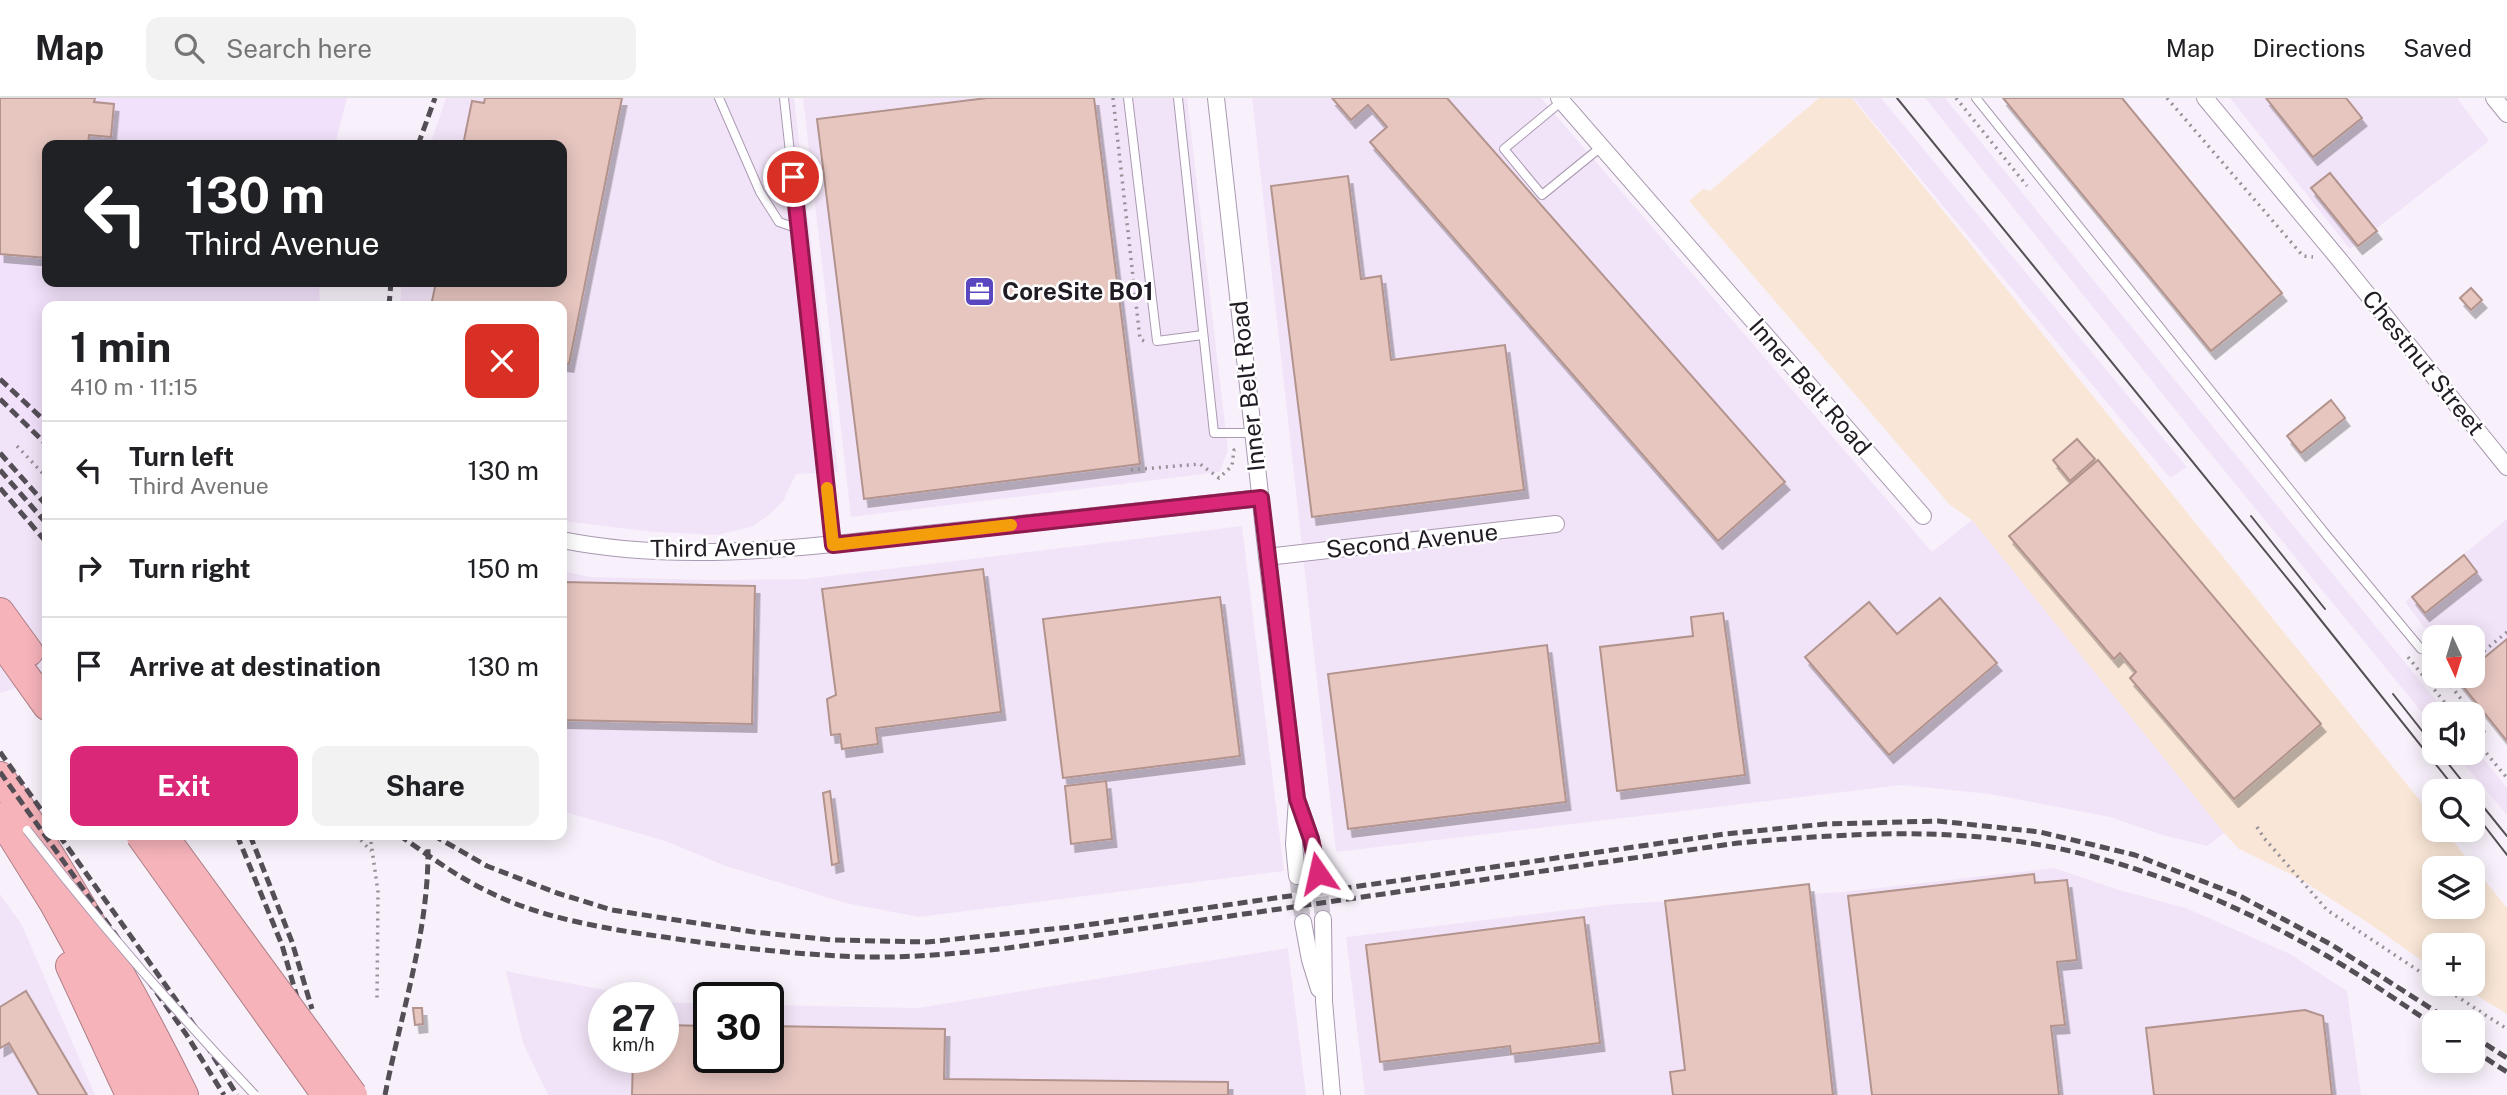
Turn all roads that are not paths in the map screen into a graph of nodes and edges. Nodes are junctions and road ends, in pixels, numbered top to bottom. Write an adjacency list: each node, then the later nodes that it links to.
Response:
1 (719, 98): 12 (lane)
2 (784, 98): 12 (lane)
3 (1128, 98): 13 (lane)
4 (1178, 98): 13 (lane)
5 (1216, 98): 14 (street, Inner Belt Road)
6 (1976, 98): 24 (lane)
7 (2205, 98): 15 (street, Chestnut Street)
8 (2494, 98): 10 (street)
9 (1560, 99): 11 (street, Inner Belt Road); 11 (lane)
10 (2507, 114)
11 (1601, 147): 17 (street, Inner Belt Road)
12 (799, 229): 20 (lane)
13 (1203, 335): 14 (lane)
14 (1254, 439): 16 (street, Inner Belt Road)
15 (2507, 467)
16 (1261, 498): 20 (street, Third Avenue); 21 (street, Inner Belt Road)
17 (1923, 516)
18 (1556, 524): 21 (street, Second Avenue)
19 (567, 541): 20 (street, Third Avenue)
20 (833, 545)
21 (1268, 557): 29 (street, Inner Belt Road)
22 (0, 612): 25 (highway)
23 (0, 639): 26 (highway)
24 (2422, 649)
25 (42, 670)
26 (42, 699)
27 (0, 776): 41 (highway, bridge)
28 (0, 788): 30 (highway)
29 (1297, 799): 33 (street, Inner Belt Road); 34 (street, Inner Belt Road)
30 (8, 825): 38 (highway); 39 (highway); 40 (highway, bridge); 42 (lane, bridge)
31 (144, 840): 43 (highway, bridge)
32 (167, 840): 44 (highway, bridge)
33 (1318, 873)
34 (1297, 876)
35 (1323, 919): 37 (street)
36 (1303, 922): 37 (street)
37 (1324, 1001): 45 (street)
38 (130, 1095)
39 (159, 1095)
40 (176, 1095)
41 (184, 1095)
42 (255, 1095)
43 (326, 1095)
44 (353, 1095)
45 (1332, 1095)

